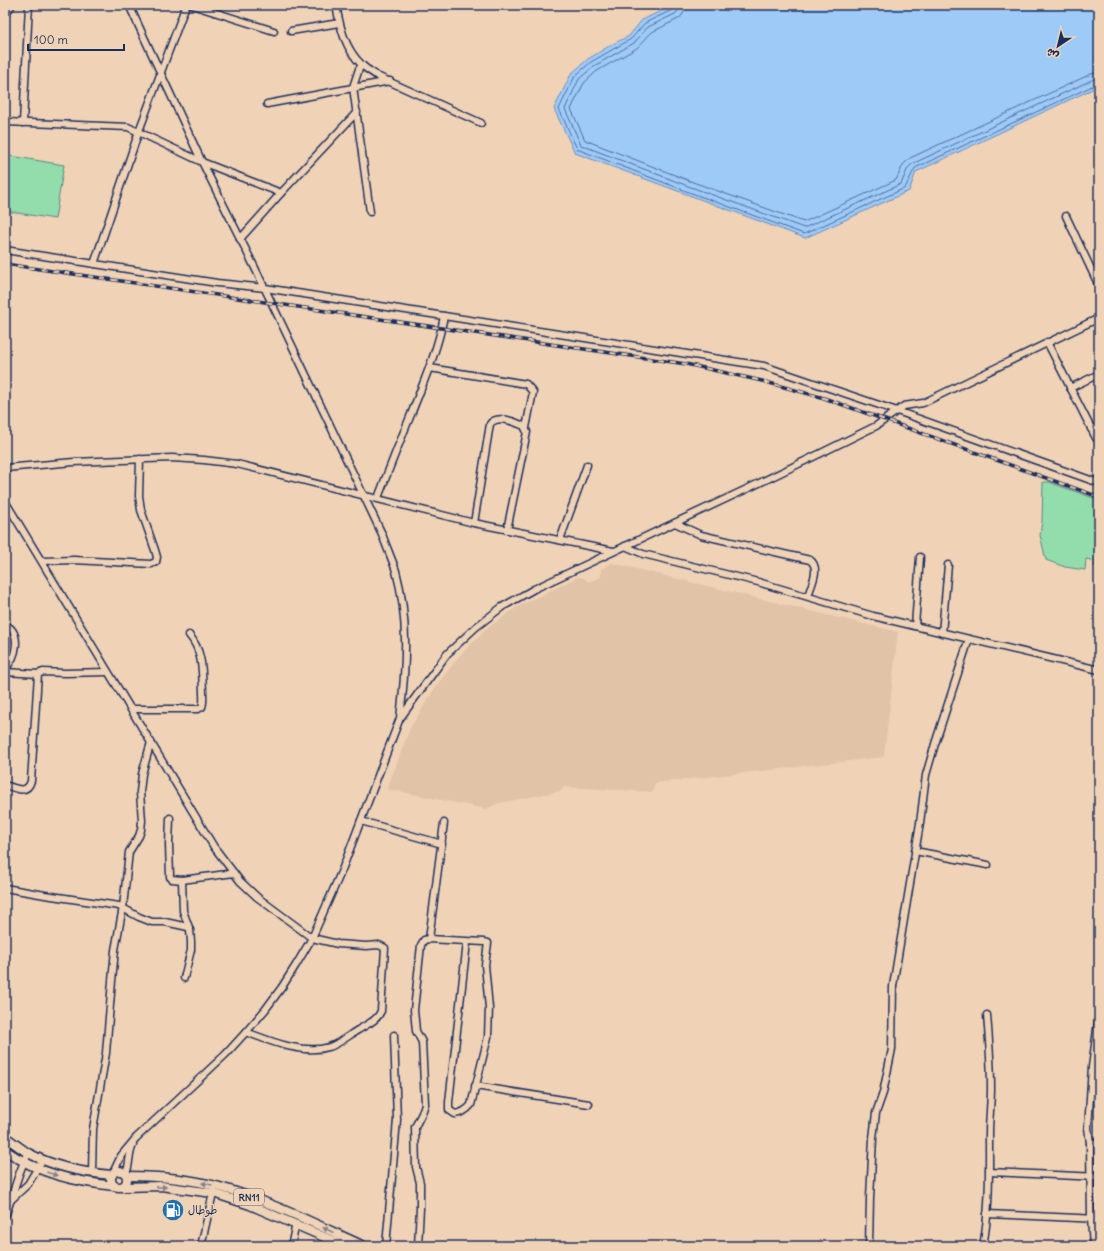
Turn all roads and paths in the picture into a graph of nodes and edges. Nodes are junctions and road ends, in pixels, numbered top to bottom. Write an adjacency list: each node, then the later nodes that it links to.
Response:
1 (12, 5): 7 (street)
2 (28, 5): 18 (street)
3 (129, 5): 12 (street)
4 (186, 5): 12 (street)
5 (192, 5): 9 (street)
6 (336, 5): 8 (street)
7 (5, 15)
8 (339, 23): 10 (street); 11 (street)
9 (274, 31)
10 (291, 31)
11 (362, 65): 13 (street); 14 (street)
12 (162, 73): 20 (street); 21 (street)
13 (391, 81): 14 (street); 19 (street)
14 (353, 87): 15 (street); 16 (street)
15 (267, 104)
16 (357, 112): 22 (street); 23 (street)
17 (5, 122): 18 (street)
18 (23, 123): 20 (street)
19 (481, 123)
20 (139, 131): 21 (street); 27 (street)
21 (202, 162): 22 (street); 25 (street)
22 (281, 193): 25 (street)
23 (370, 212)
24 (1066, 216): 28 (street)
25 (240, 240): 29 (street)
26 (5, 250): 27 (street)
27 (94, 264): 29 (street)
28 (1099, 286)
29 (265, 288): 30 (street); 45 (street)
30 (444, 316): 33 (street); 36 (street)
31 (1099, 318): 32 (street)
32 (1047, 342): 35 (street); 36 (street)
33 (430, 368): 38 (street); 46 (street)
34 (1099, 374): 35 (street)
35 (1070, 388): 39 (street)
36 (897, 410): 44 (street); 49 (street)
37 (1099, 426): 39 (street)
38 (526, 428): 48 (street); 50 (street)
39 (1091, 429): 40 (street)
40 (1099, 439)
41 (140, 458): 43 (street); 45 (street); 55 (street)
42 (586, 465): 51 (street)
43 (5, 468)
44 (1099, 483)
45 (363, 494): 46 (street); 69 (street)
46 (378, 498): 48 (street)
47 (5, 501): 55 (street)
48 (474, 523): 50 (street)
49 (675, 523): 52 (street); 57 (street)
50 (507, 530): 51 (street)
51 (560, 540): 53 (street)
52 (625, 546): 53 (street); 57 (street)
53 (613, 551): 69 (street)
54 (920, 557): 59 (street)
55 (43, 562): 66 (street)
56 (948, 565): 60 (street)
57 (808, 596): 59 (street)
58 (5, 625): 63 (street)
59 (915, 626): 60 (street)
60 (942, 633): 62 (street)
61 (189, 635): 68 (street)
62 (969, 639): 64 (street); 76 (street)
63 (5, 668)
64 (1099, 670)
65 (5, 672): 67 (street)
66 (107, 672): 67 (street); 68 (street)
67 (38, 674): 71 (street)
68 (130, 709): 70 (street)
69 (400, 718): 73 (street)
70 (151, 742): 78 (street); 81 (street)
71 (5, 785)
72 (170, 818): 79 (street)
73 (360, 821): 75 (street); 83 (street)
74 (444, 823): 75 (street)
75 (442, 844): 84 (street)
76 (915, 851): 77 (street); 123 (street)
77 (988, 865)
78 (234, 873): 79 (street); 83 (street)
79 (182, 880): 82 (street)
80 (5, 888): 81 (street)
81 (123, 907): 82 (street); 102 (street)
82 (188, 927): 86 (street)
83 (312, 938): 89 (street); 89 (street)
84 (429, 939): 85 (street); 122 (street)
85 (467, 942): 91 (street); 91 (street)
86 (184, 978)
87 (1099, 1014): 96 (street)
88 (987, 1015): 103 (street)
89 (246, 1032): 94 (street)
90 (394, 1035): 121 (street)
91 (476, 1086): 92 (street)
92 (589, 1104)
93 (5, 1137): 98 (main road, RN11)
94 (136, 1138): 104 (street); 105 (street)
95 (1099, 1142): 96 (street)
96 (1090, 1143): 106 (street)
97 (5, 1150): 100 (main road, RN11)
98 (29, 1153): 99 (main road, RN11); 100 (street)
99 (42, 1158): 101 (street); 102 (main road, RN11)
100 (24, 1162): 101 (main road, RN11); 110 (street)
101 (38, 1169): 108 (main road, RN11, one-way to 108); 110 (street)
102 (92, 1172): 104 (main road, RN11)
103 (990, 1172): 106 (street); 111 (street)
104 (113, 1174): 105 (main road, RN11); 108 (main road)
105 (127, 1175): 108 (main road); 120 (main road, RN11, one-way to 105)
106 (1091, 1176): 107 (street); 113 (street)
107 (1099, 1177)
108 (118, 1187): 109 (main road, RN11, one-way to 109)
109 (212, 1193): 115 (main road, RN11); 117 (street)
110 (12, 1199): 112 (street)
111 (988, 1214): 113 (street); 124 (street)
112 (5, 1216)
113 (1091, 1219): 114 (street); 125 (street)
114 (1099, 1219)
115 (296, 1224): 116 (main road, RN11); 118 (street)
116 (330, 1243): 119 (main road, RN11)
117 (201, 1246)
118 (291, 1246)
119 (345, 1246)
120 (364, 1246)
121 (386, 1246)
122 (418, 1246)
123 (870, 1246)
124 (983, 1246)
125 (1093, 1246)

